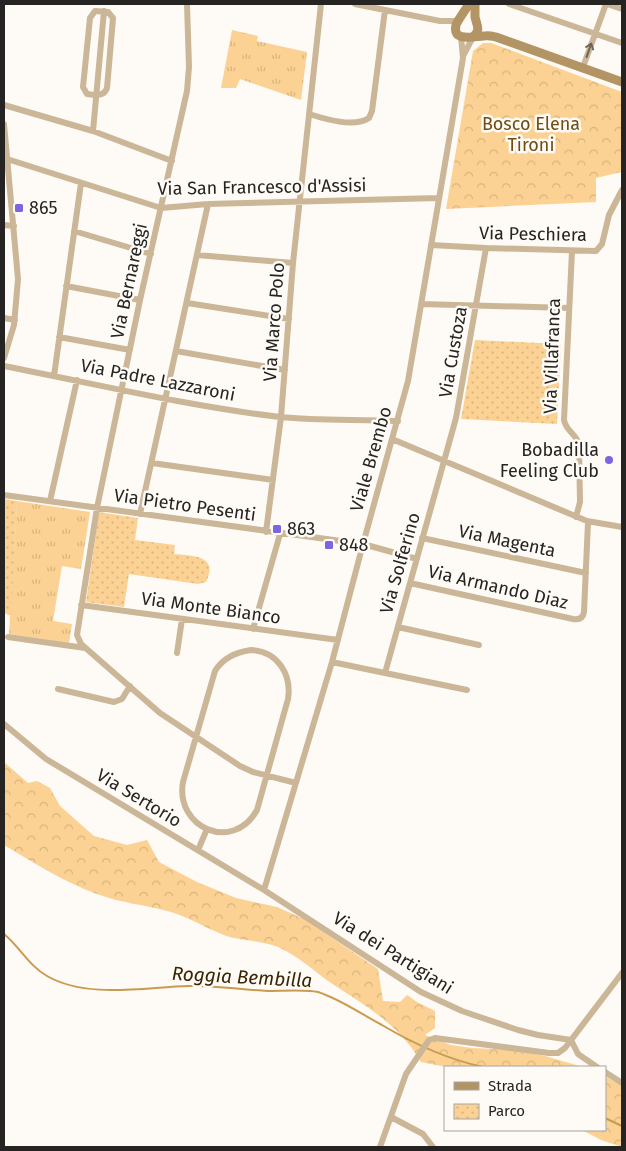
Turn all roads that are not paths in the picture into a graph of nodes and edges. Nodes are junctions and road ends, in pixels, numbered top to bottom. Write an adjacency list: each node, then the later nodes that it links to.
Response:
1 (187, 4): 28 (street, Via Bernareggi)
2 (322, 4): 24 (street, Via Marco Polo)
3 (355, 4): 9 (street)
4 (469, 4): 11 (street)
5 (475, 4): 13 (street)
6 (509, 4): 14 (street)
7 (606, 4): 8 (street); 14 (street)
8 (622, 9)
9 (385, 10): 12 (street); 24 (street)
10 (104, 11): 22 (street); 22 (street); 22 (street)
11 (460, 19): 12 (street); 13 (street); 15 (street)
12 (440, 20): 15 (street)
13 (477, 21): 16 (street); 17 (street)
14 (595, 33): 18 (street); 20 (street, one-way to 14)
15 (459, 34): 16 (street); 19 (street, Viale Brembo)
16 (473, 37): 17 (street); 19 (street, Viale Brembo)
17 (496, 37): 20 (street)
18 (622, 44)
19 (463, 58): 31 (street, Viale Brembo)
20 (583, 67): 21 (street)
21 (622, 82)
22 (96, 95): 26 (street)
23 (4, 105): 26 (street)
24 (309, 114): 32 (street, Via Marco Polo)
25 (4, 124): 27 (street)
26 (93, 131): 28 (street)
27 (6, 158): 29 (street, Via San Francesco d'Assisi); 36 (street)
28 (172, 161): 34 (street, Via Bernareggi)
29 (81, 183): 34 (street, Via San Francesco d'Assisi); 37 (street)
30 (622, 190): 40 (street, Via Peschiera)
31 (439, 198): 32 (street, Via San Francesco d'Assisi); 38 (street, Viale Brembo)
32 (299, 201): 33 (street, Via San Francesco d'Assisi); 43 (street, Via Marco Polo)
33 (208, 204): 34 (street, Via San Francesco d'Assisi); 42 (street)
34 (161, 208): 41 (street, Via Bernareggi)
35 (4, 225): 36 (street)
36 (14, 226): 52 (street)
37 (74, 231): 41 (street); 44 (street)
38 (431, 245): 39 (street, Via Peschiera); 47 (street, Viale Brembo)
39 (486, 248): 40 (street, Via Peschiera); 48 (street, Via Custoza)
40 (572, 251): 49 (street, Via Villafranca)
41 (151, 254): 45 (street, Via Bernareggi)
42 (197, 255): 43 (street); 46 (street)
43 (293, 263): 51 (street, Via Marco Polo)
44 (66, 286): 45 (street); 53 (street)
45 (140, 300): 54 (street, Via Bernareggi)
46 (187, 303): 51 (street); 55 (street)
47 (422, 304): 48 (street); 64 (street, Viale Brembo)
48 (477, 306): 49 (street); 66 (street, Via Custoza)
49 (569, 308): 73 (street, Via Villafranca)
50 (4, 318): 52 (street)
51 (288, 319): 58 (street, Via Marco Polo)
52 (15, 320): 56 (street)
53 (59, 337): 54 (street); 59 (street)
54 (130, 350): 61 (street, Via Bernareggi)
55 (176, 351): 58 (street); 62 (street)
56 (4, 358)
57 (4, 366): 59 (street, Via Padre Lazzaroni)
58 (285, 370): 63 (street, Via Marco Polo)
59 (54, 376): 60 (street, Via Padre Lazzaroni)
60 (77, 380): 61 (street, Via Padre Lazzaroni); 70 (street)
61 (121, 390): 62 (street, Via Padre Lazzaroni); 71 (street, Via Bernareggi)
62 (165, 400): 63 (street, Via Padre Lazzaroni); 67 (street)
63 (282, 417): 64 (street, Via Padre Lazzaroni); 68 (street, Via Marco Polo)
64 (398, 421): 65 (street, Viale Brembo)
65 (392, 439): 66 (street); 79 (street, Viale Brembo)
66 (444, 460): 73 (street); 78 (street, Via Solferino)
67 (152, 463): 68 (street); 72 (street)
68 (273, 480): 76 (street, Via Marco Polo)
69 (4, 495): 70 (street, Via Pietro Pesenti)
70 (50, 501): 71 (street, Via Pietro Pesenti)
71 (97, 508): 72 (street, Via Pietro Pesenti); 83 (street, Via Bernareggi)
72 (140, 514): 76 (street, Via Pietro Pesenti)
73 (576, 516): 74 (street)
74 (588, 522): 75 (street); 81 (street)
75 (622, 527)
76 (266, 532): 77 (street, Via Pietro Pesenti)
77 (280, 534): 79 (street, Via Pietro Pesenti); 86 (street)
78 (422, 538): 80 (street, Via Solferino); 81 (street, Via Magenta)
79 (362, 544): 80 (street, Via Pietro Pesenti); 88 (street, Viale Brembo)
80 (417, 559): 82 (street, Via Solferino)
81 (586, 573): 82 (street, Via Armando Diaz)
82 (410, 583): 85 (street, Via Solferino)
83 (81, 605): 84 (street, Via Monte Bianco); 90 (street, Via Bernareggi)
84 (182, 619): 86 (street, Via Monte Bianco); 91 (street)
85 (398, 627): 89 (street); 93 (street, Via Solferino)
86 (253, 629): 88 (street, Via Monte Bianco)
87 (8, 637): 90 (street)
88 (338, 640): 92 (street, Viale Brembo)
89 (479, 645)
90 (87, 648): 94 (street)
91 (177, 653)
92 (332, 662): 93 (street); 100 (street, Viale Brembo)
93 (385, 673): 96 (street)
94 (130, 686): 95 (street); 98 (street)
95 (58, 689)
96 (467, 690)
97 (4, 724): 102 (street, Via Sertorio)
98 (196, 737): 99 (street); 99 (street); 101 (street)
99 (267, 776): 100 (street); 101 (street)
100 (296, 783): 103 (street, Viale Brembo)
101 (207, 829): 102 (street)
102 (198, 850): 103 (street, Via Sertorio)
103 (264, 890): 105 (street, Via dei Partigiani)
104 (622, 973): 105 (street)
105 (570, 1040): 106 (street); 109 (street)
106 (595, 1066)
107 (606, 1073): 108 (street)
108 (622, 1083)
109 (390, 1117): 110 (street); 111 (street)
110 (380, 1147)
111 (433, 1147)

